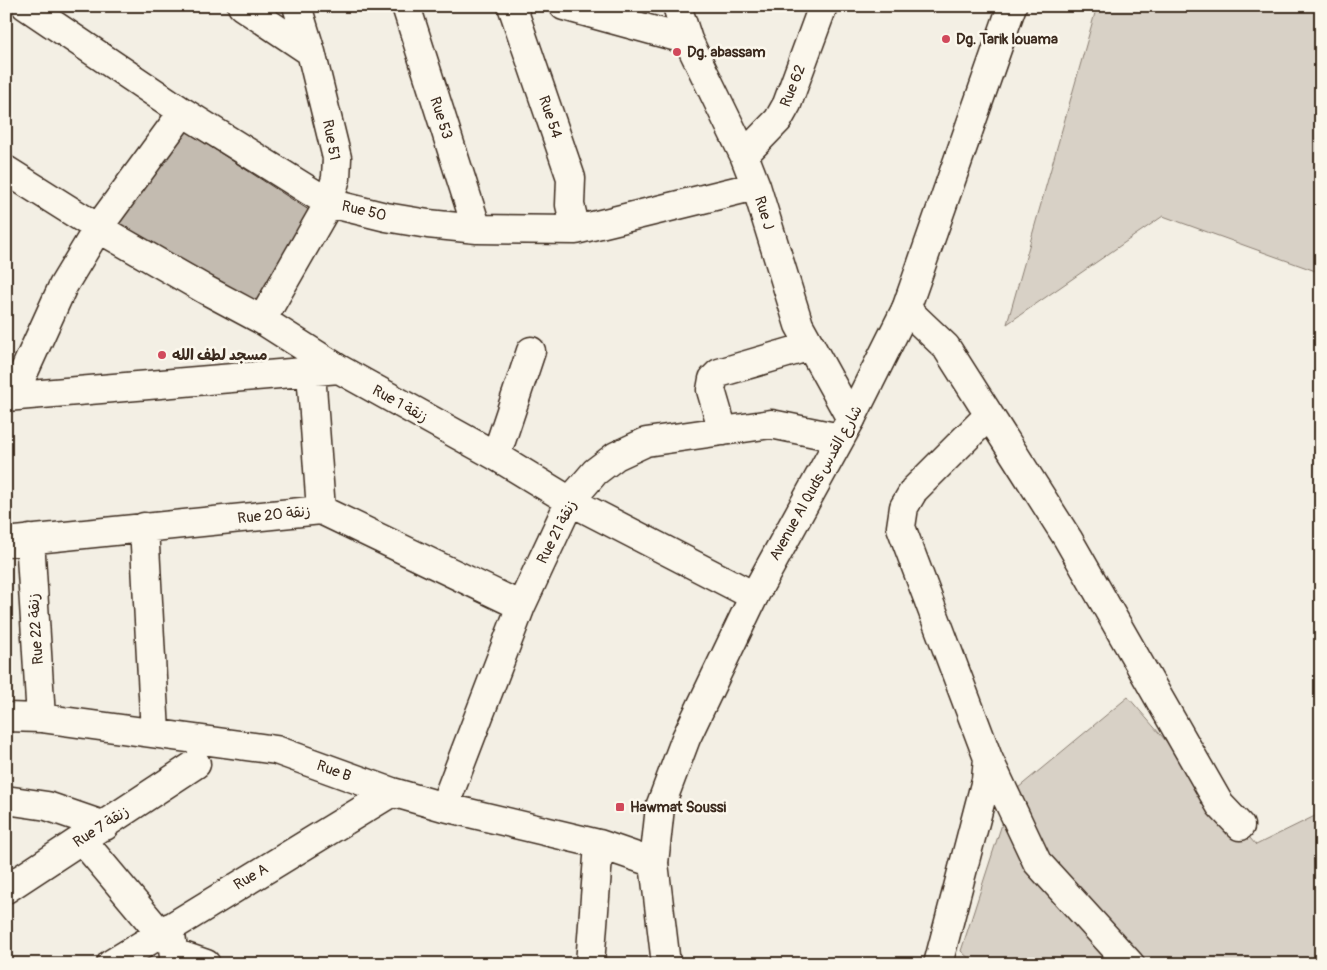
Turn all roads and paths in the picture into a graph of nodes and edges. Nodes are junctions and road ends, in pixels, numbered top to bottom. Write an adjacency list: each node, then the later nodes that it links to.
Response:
1 (26, 6): 12 (street, Rue 50)
2 (242, 6): 11 (street)
3 (297, 6): 11 (street, Rue 51)
4 (406, 6): 18 (street, Rue 53)
5 (512, 6): 19 (street, Rue 54)
6 (564, 6): 10 (street)
7 (677, 6): 10 (street, Rue J)
8 (823, 6): 13 (street, Rue 62)
9 (1012, 6): 20 (street, Avenue Al Quds شارع القدس)
10 (688, 40): 13 (street, Rue J)
11 (311, 52): 16 (street, Rue 51)
12 (183, 112): 16 (street, Rue 50); 17 (street)
13 (744, 155): 15 (street, Rue J)
14 (6, 170): 17 (street, Rue 1 زنقة)
15 (756, 186): 19 (street, Rue 50); 22 (street, Rue J)
16 (329, 203): 18 (street, Rue 50); 21 (street, Rue 51)
17 (98, 228): 21 (street, Rue 1 زنقة); 26 (street)
18 (477, 229): 19 (street, Rue 50)
19 (576, 230)
20 (906, 309): 27 (street); 28 (street, Avenue Al Quds شارع القدس)
21 (262, 320): 24 (street, Rue 1 زنقة)
22 (811, 346): 28 (street, Rue J); 29 (street)
23 (531, 351): 30 (street)
24 (338, 370): 25 (street); 30 (street, Rue 1 زنقة)
25 (311, 372): 26 (street); 32 (street)
26 (10, 397)
27 (989, 415): 40 (street); 45 (street)
28 (846, 429): 29 (street, Rue 21 زنقة); 35 (street, Avenue Al Quds شارع القدس)
29 (723, 431): 31 (street, Rue 21 زنقة)
30 (496, 456): 31 (street, Rue 1 زنقة)
31 (570, 501): 35 (street, Rue 1 زنقة); 36 (street, Rue 21 زنقة)
32 (321, 510): 33 (street, Rue 20 زنقة); 36 (street, Rue 20 زنقة)
33 (144, 527): 34 (street, Rue 20 زنقة); 39 (street)
34 (18, 541): 38 (street, Rue 22 زنقة)
35 (754, 596): 48 (street, Avenue Al Quds شارع القدس)
36 (521, 606): 44 (street, Rue 21 زنقة)
37 (6, 717): 38 (street, Rue B)
38 (42, 718): 39 (street, Rue B)
39 (155, 733): 42 (street, Rue B)
40 (988, 758): 55 (street); 56 (street)
41 (196, 764): 46 (street, Rue 7 زنقة)
42 (392, 792): 44 (street, Rue B); 50 (street, Rue A)
43 (6, 800): 46 (street)
44 (444, 807): 47 (street, Rue B)
45 (1240, 826)
46 (94, 833): 49 (street, Rue 7 زنقة); 50 (street)
47 (599, 844): 48 (street, Rue B); 53 (street)
48 (654, 863): 54 (street, Avenue Al Quds شارع القدس)
49 (6, 889)
50 (170, 944): 51 (street, Rue A); 52 (street)
51 (111, 964)
52 (206, 964)
53 (590, 964)
54 (666, 964)
55 (938, 964)
56 (1130, 964)

